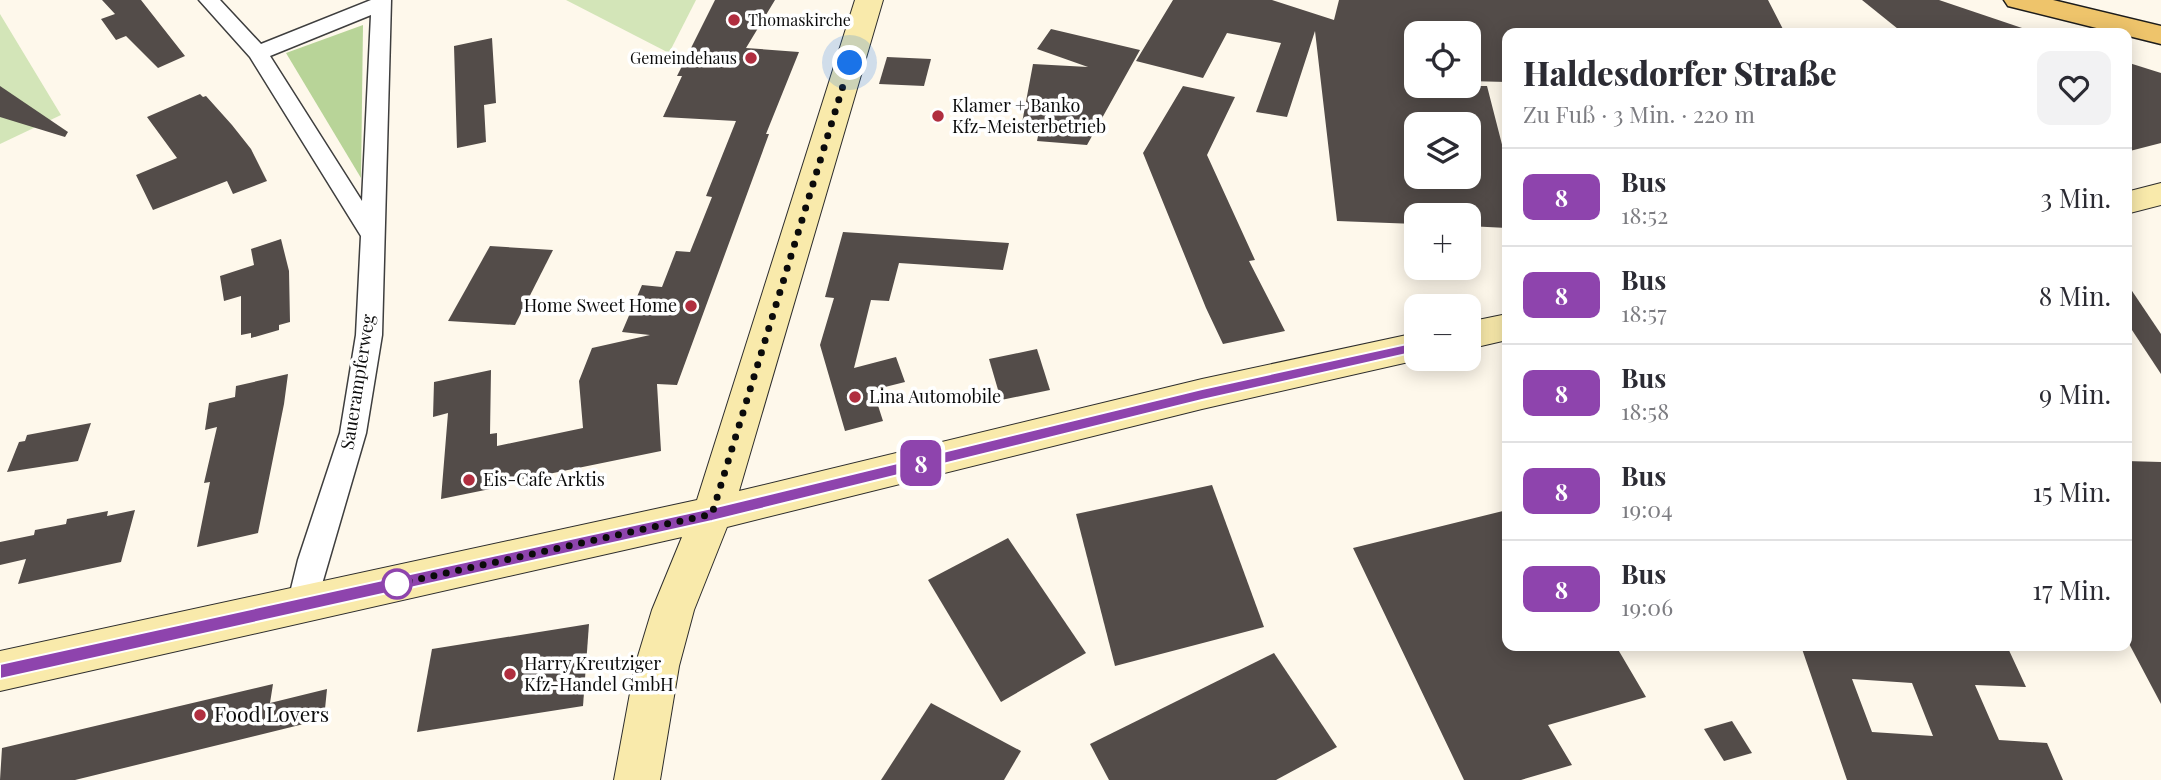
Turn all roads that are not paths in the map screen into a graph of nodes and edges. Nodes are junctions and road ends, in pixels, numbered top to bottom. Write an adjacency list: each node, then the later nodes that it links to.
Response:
1 (209, 0): 8 (street)
2 (869, 0): 16 (main road)
3 (381, 2): 8 (street, Sauerampferweg); 12 (street, Sauerampferweg)
4 (2029, 3): 5 (main road); 6 (main road)
5 (2086, 28)
6 (2161, 35)
7 (2132, 46): 9 (main road)
8 (258, 53): 12 (street)
9 (2161, 54)
10 (2161, 194): 11 (main road)
11 (2132, 201)
12 (374, 237): 17 (street, Sauerampferweg)
13 (1502, 328): 14 (main road)
14 (1481, 333)
15 (1404, 350): 16 (main road)
16 (712, 514): 17 (main road); 19 (main road)
17 (302, 605): 18 (main road)
18 (0, 671)
19 (637, 780)

